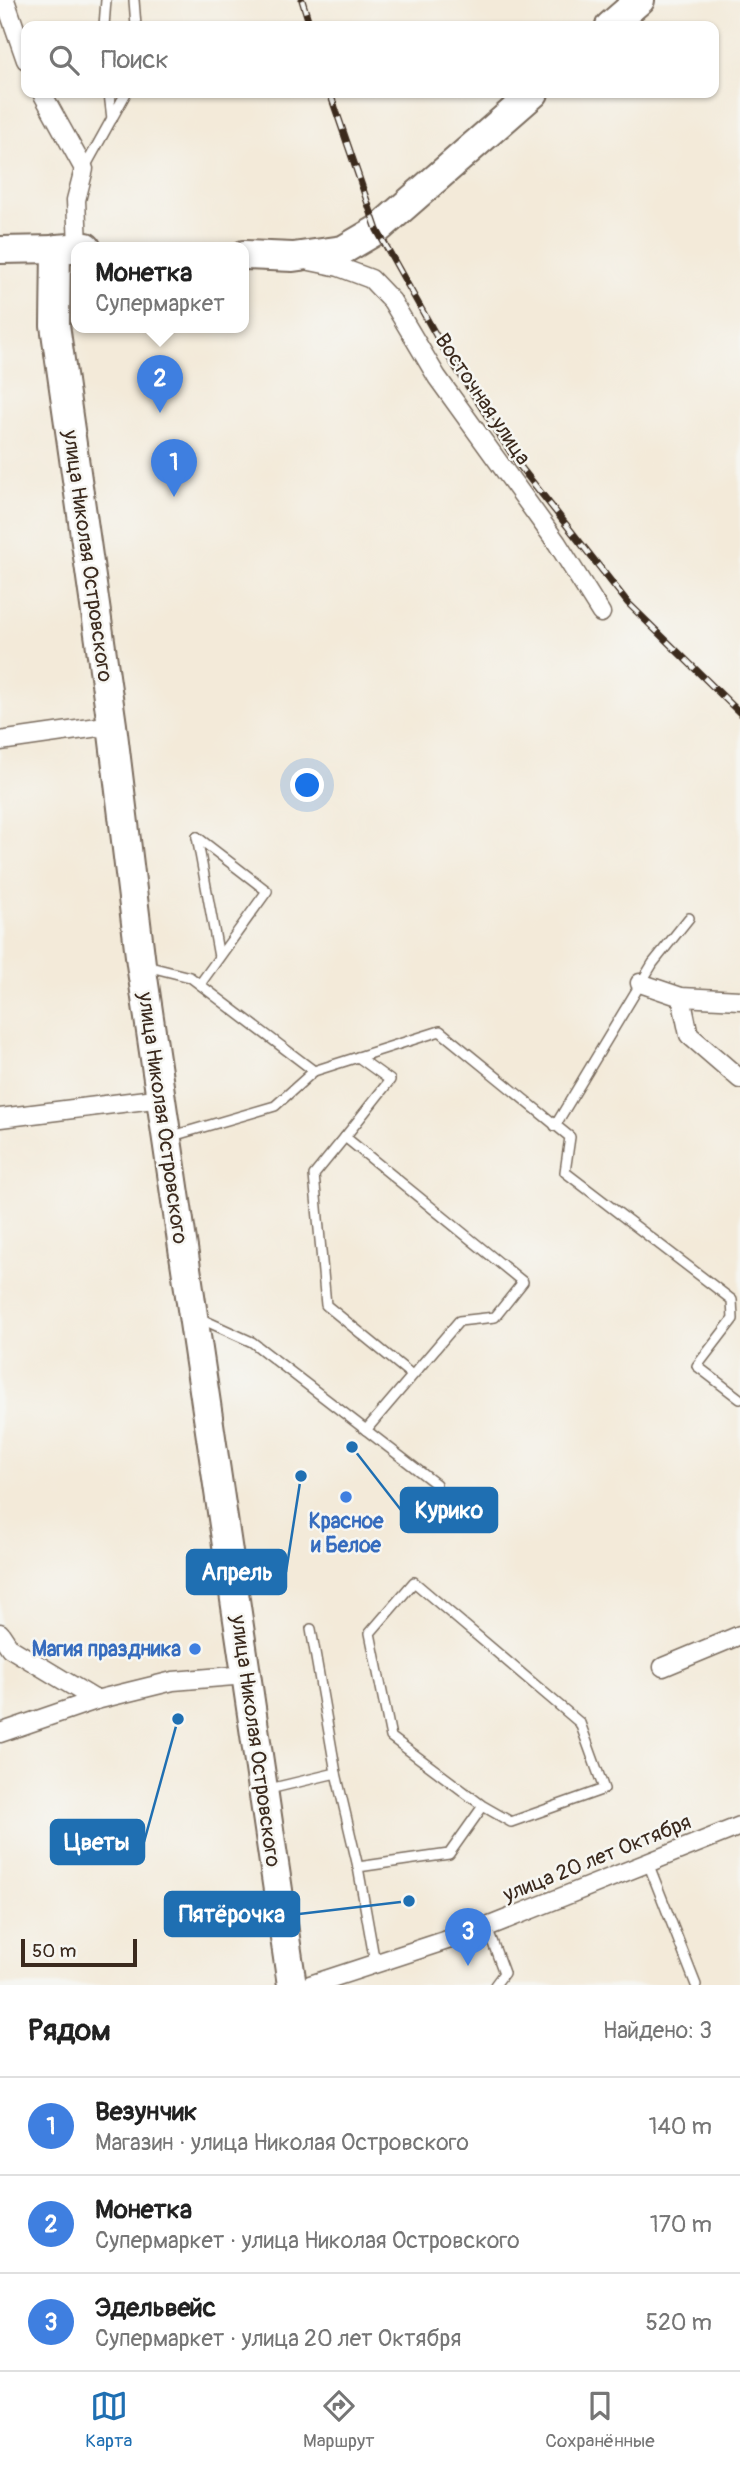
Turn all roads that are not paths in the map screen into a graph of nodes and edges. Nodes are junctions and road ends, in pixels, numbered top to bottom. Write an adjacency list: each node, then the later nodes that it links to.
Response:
1 (5, 0): 8 (street)
2 (106, 0): 5 (lane)
3 (134, 0): 6 (lane)
4 (640, 0): 7 (main road)
5 (104, 21)
6 (135, 21)
7 (616, 21)
8 (21, 46)
9 (45, 98): 14 (street)
10 (109, 98): 13 (lane)
11 (123, 98): 13 (lane)
12 (528, 98): 18 (main road)
13 (112, 119): 14 (lane)
14 (84, 169): 15 (street)
15 (67, 248): 16 (main road); 20 (main road, улица Николая Островского)
16 (0, 250)
17 (249, 255): 18 (main road)
18 (293, 257): 19 (street, Восточная улица)
19 (601, 613)
20 (112, 725): 21 (street); 24 (main road, улица Николая Островского)
21 (0, 741)
22 (690, 918): 25 (lane)
23 (219, 957): 23 (lane); 26 (lane)
24 (141, 964): 26 (lane); 32 (main road, улица Николая Островского)
25 (640, 983): 27 (street); 34 (lane)
26 (200, 984): 30 (lane)
27 (681, 997): 28 (street); 31 (street)
28 (740, 1000)
29 (358, 1057): 30 (lane); 34 (lane); 36 (lane)
30 (314, 1071): 35 (lane)
31 (740, 1079)
32 (162, 1098): 33 (street); 35 (main road, улица Николая Островского)
33 (0, 1118)
34 (555, 1126): 39 (lane)
35 (166, 1137): 37 (main road, улица Николая Островского)
36 (345, 1137): 38 (lane); 38 (lane)
37 (192, 1315): 40 (lane); 46 (main road, улица Николая Островского)
38 (412, 1375): 40 (lane)
39 (740, 1399)
40 (366, 1430): 41 (lane)
41 (436, 1484)
42 (310, 1629): 49 (lane)
43 (0, 1633): 47 (street)
44 (740, 1635): 45 (street)
45 (663, 1667)
46 (246, 1675): 47 (street); 50 (main road, улица Николая Островского)
47 (96, 1700): 48 (street)
48 (0, 1733)
49 (336, 1773): 50 (lane); 54 (lane)
50 (264, 1790): 57 (main road, улица Николая Островского)
51 (483, 1806): 51 (lane); 54 (lane)
52 (740, 1826): 53 (street, улица 20 лет Октября)
53 (648, 1863): 55 (street, улица 20 лет Октября); 60 (lane)
54 (358, 1867): 56 (lane)
55 (487, 1927): 56 (street, улица 20 лет Октября); 59 (lane)
56 (375, 1964): 58 (street, улица 20 лет Октября)
57 (292, 1985)
58 (310, 1985)
59 (495, 1985)
60 (696, 1985)

